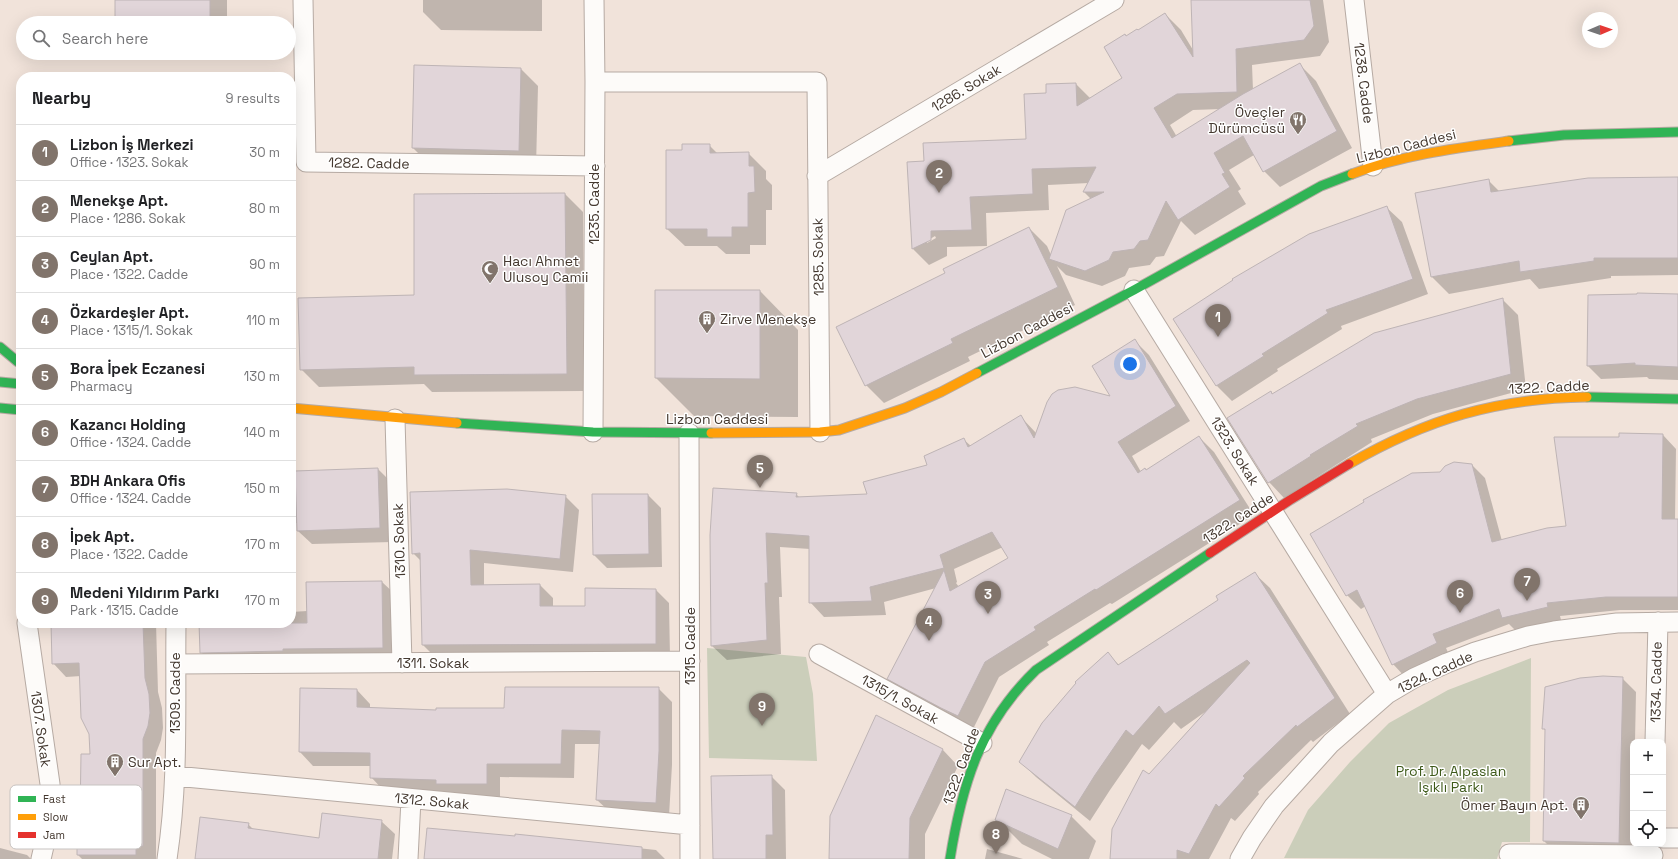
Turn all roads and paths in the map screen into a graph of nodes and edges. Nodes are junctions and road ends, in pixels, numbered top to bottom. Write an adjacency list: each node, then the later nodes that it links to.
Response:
1 (302, 0): 7 (street, 1282. Cadde)
2 (594, 0): 5 (street, 1235. Cadde)
3 (1114, 0): 9 (street, 1286. Sokak)
4 (1354, 0): 8 (street, 1238. Cadde)
5 (595, 82): 7 (street, 1235. Cadde); 9 (street, 1285. Sokak)
6 (1678, 132): 8 (main road, Lizbon Caddesi)
7 (595, 166): 23 (street, 1235. Cadde)
8 (1373, 166): 10 (main road, Lizbon Caddesi)
9 (817, 176): 24 (street, 1285. Sokak)
10 (1134, 290): 24 (main road, Lizbon Caddesi); 26 (street, 1323. Sokak)
11 (0, 347): 12 (main road)
12 (16, 360)
13 (0, 382): 14 (main road)
14 (16, 384)
15 (1678, 399): 26 (main road, 1322. Cadde)
16 (306, 400): 20 (main road, Lizbon Caddesi)
17 (0, 408): 19 (main road)
18 (296, 408): 20 (main road, Lizbon Caddesi)
19 (16, 410)
20 (363, 414): 21 (main road, Lizbon Caddesi); 22 (main road, Lizbon Caddesi)
21 (395, 419): 23 (main road, Lizbon Caddesi); 33 (street, 1310. Sokak)
22 (313, 420)
23 (593, 432): 25 (main road, Lizbon Caddesi)
24 (820, 432): 25 (main road, Lizbon Caddesi)
25 (689, 433): 32 (street, 1315. Cadde)
26 (1272, 511): 35 (street, 1323. Sokak); 37 (main road, 1322. Cadde)
27 (1658, 622): 28 (street, 1324. Cadde); 35 (street, 1324. Cadde); 36 (street, 1334. Cadde)
28 (1678, 622)
29 (28, 628): 39 (street, 1307. Sokak)
30 (176, 628): 34 (street, 1309. Cadde)
31 (819, 654): 37 (street, 1315/1. Sokak)
32 (690, 661): 33 (street, 1311. Sokak); 41 (street, 1315. Cadde)
33 (402, 663): 34 (street, 1311. Sokak)
34 (176, 664): 38 (street, 1309. Cadde)
35 (1387, 694): 52 (street, 1324. Cadde)
36 (1656, 739)
37 (982, 743): 51 (main road, 1322. Cadde)
38 (175, 776): 40 (street, 1312. Sokak); 48 (street, 1309. Cadde)
39 (50, 785)
40 (411, 799): 41 (street, 1312. Sokak); 49 (street)
41 (690, 825): 50 (street, 1315. Cadde)
42 (1666, 838): 43 (street)
43 (1678, 838)
44 (43, 849): 47 (street, 1307. Sokak)
45 (1654, 853): 46 (street)
46 (1509, 854)
47 (41, 859)
48 (167, 859)
49 (408, 859)
50 (690, 859)
51 (950, 859)
52 (1240, 859)

